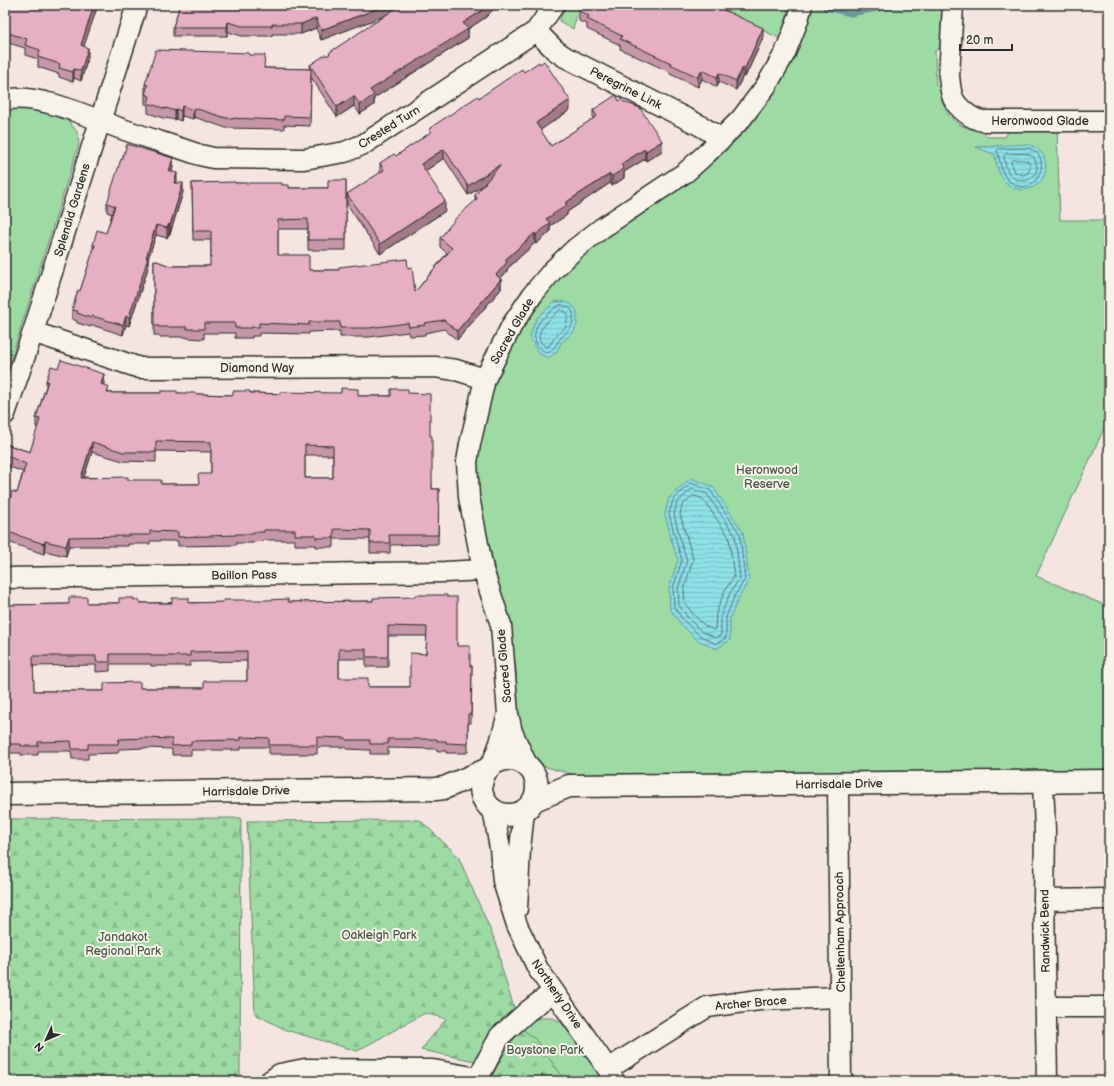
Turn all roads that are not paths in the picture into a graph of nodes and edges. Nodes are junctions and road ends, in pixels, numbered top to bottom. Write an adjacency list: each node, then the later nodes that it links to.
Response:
1 (137, 5): 7 (street, Splendid Gardens)
2 (554, 5): 5 (street, Crested Turn)
3 (953, 5): 8 (street, Heronwood Glade)
4 (801, 6): 9 (street, Sacred Glade)
5 (536, 31): 7 (street, Crested Turn); 9 (street, Peregrine Link)
6 (5, 100): 7 (street, Crested Turn)
7 (99, 121): 10 (street, Splendid Gardens)
8 (1109, 121)
9 (722, 139): 11 (street, Sacred Glade)
10 (33, 332): 11 (street, Diamond Way); 12 (street, Splendid Gardens)
11 (485, 379): 13 (street, Sacred Glade)
12 (7, 403)
13 (483, 570): 14 (street, Baillon Pass); 15 (street, Sacred Glade)
14 (5, 578)
15 (508, 714): 16 (street, Sacred Glade); 17 (street, Sacred Glade)
16 (489, 767): 17 (street); 23 (street, Harrisdale Drive); 26 (street)
17 (530, 769): 22 (street, Harrisdale Drive); 27 (street)
18 (5, 780): 24 (street, Harrisdale Drive)
19 (1109, 781): 20 (street, Harrisdale Drive)
20 (1043, 782): 21 (street, Harrisdale Drive); 29 (street, Randwick Bend)
21 (838, 784): 22 (street, Harrisdale Drive); 32 (street, Cheltenham Approach)
22 (569, 786): 27 (street, Harrisdale Drive)
23 (444, 788): 24 (street, Harrisdale Drive); 26 (street, Harrisdale Drive)
24 (49, 793): 25 (street, Harrisdale Drive)
25 (5, 794)
26 (488, 804): 27 (street); 30 (street, Northerly Drive)
27 (529, 805): 30 (street, Northerly Drive)
28 (1109, 899): 29 (street)
29 (1044, 900): 33 (street, Randwick Bend)
30 (517, 924): 31 (street, Northerly Drive)
31 (553, 992): 35 (street, Northerly Drive); 36 (street)
32 (840, 997): 35 (street, Archer Brace); 38 (street, Cheltenham Approach)
33 (1046, 1007): 34 (street); 39 (street, Randwick Bend)
34 (1109, 1007)
35 (611, 1075)
36 (478, 1080): 37 (street)
37 (270, 1081)
38 (841, 1081)
39 (1047, 1081)

